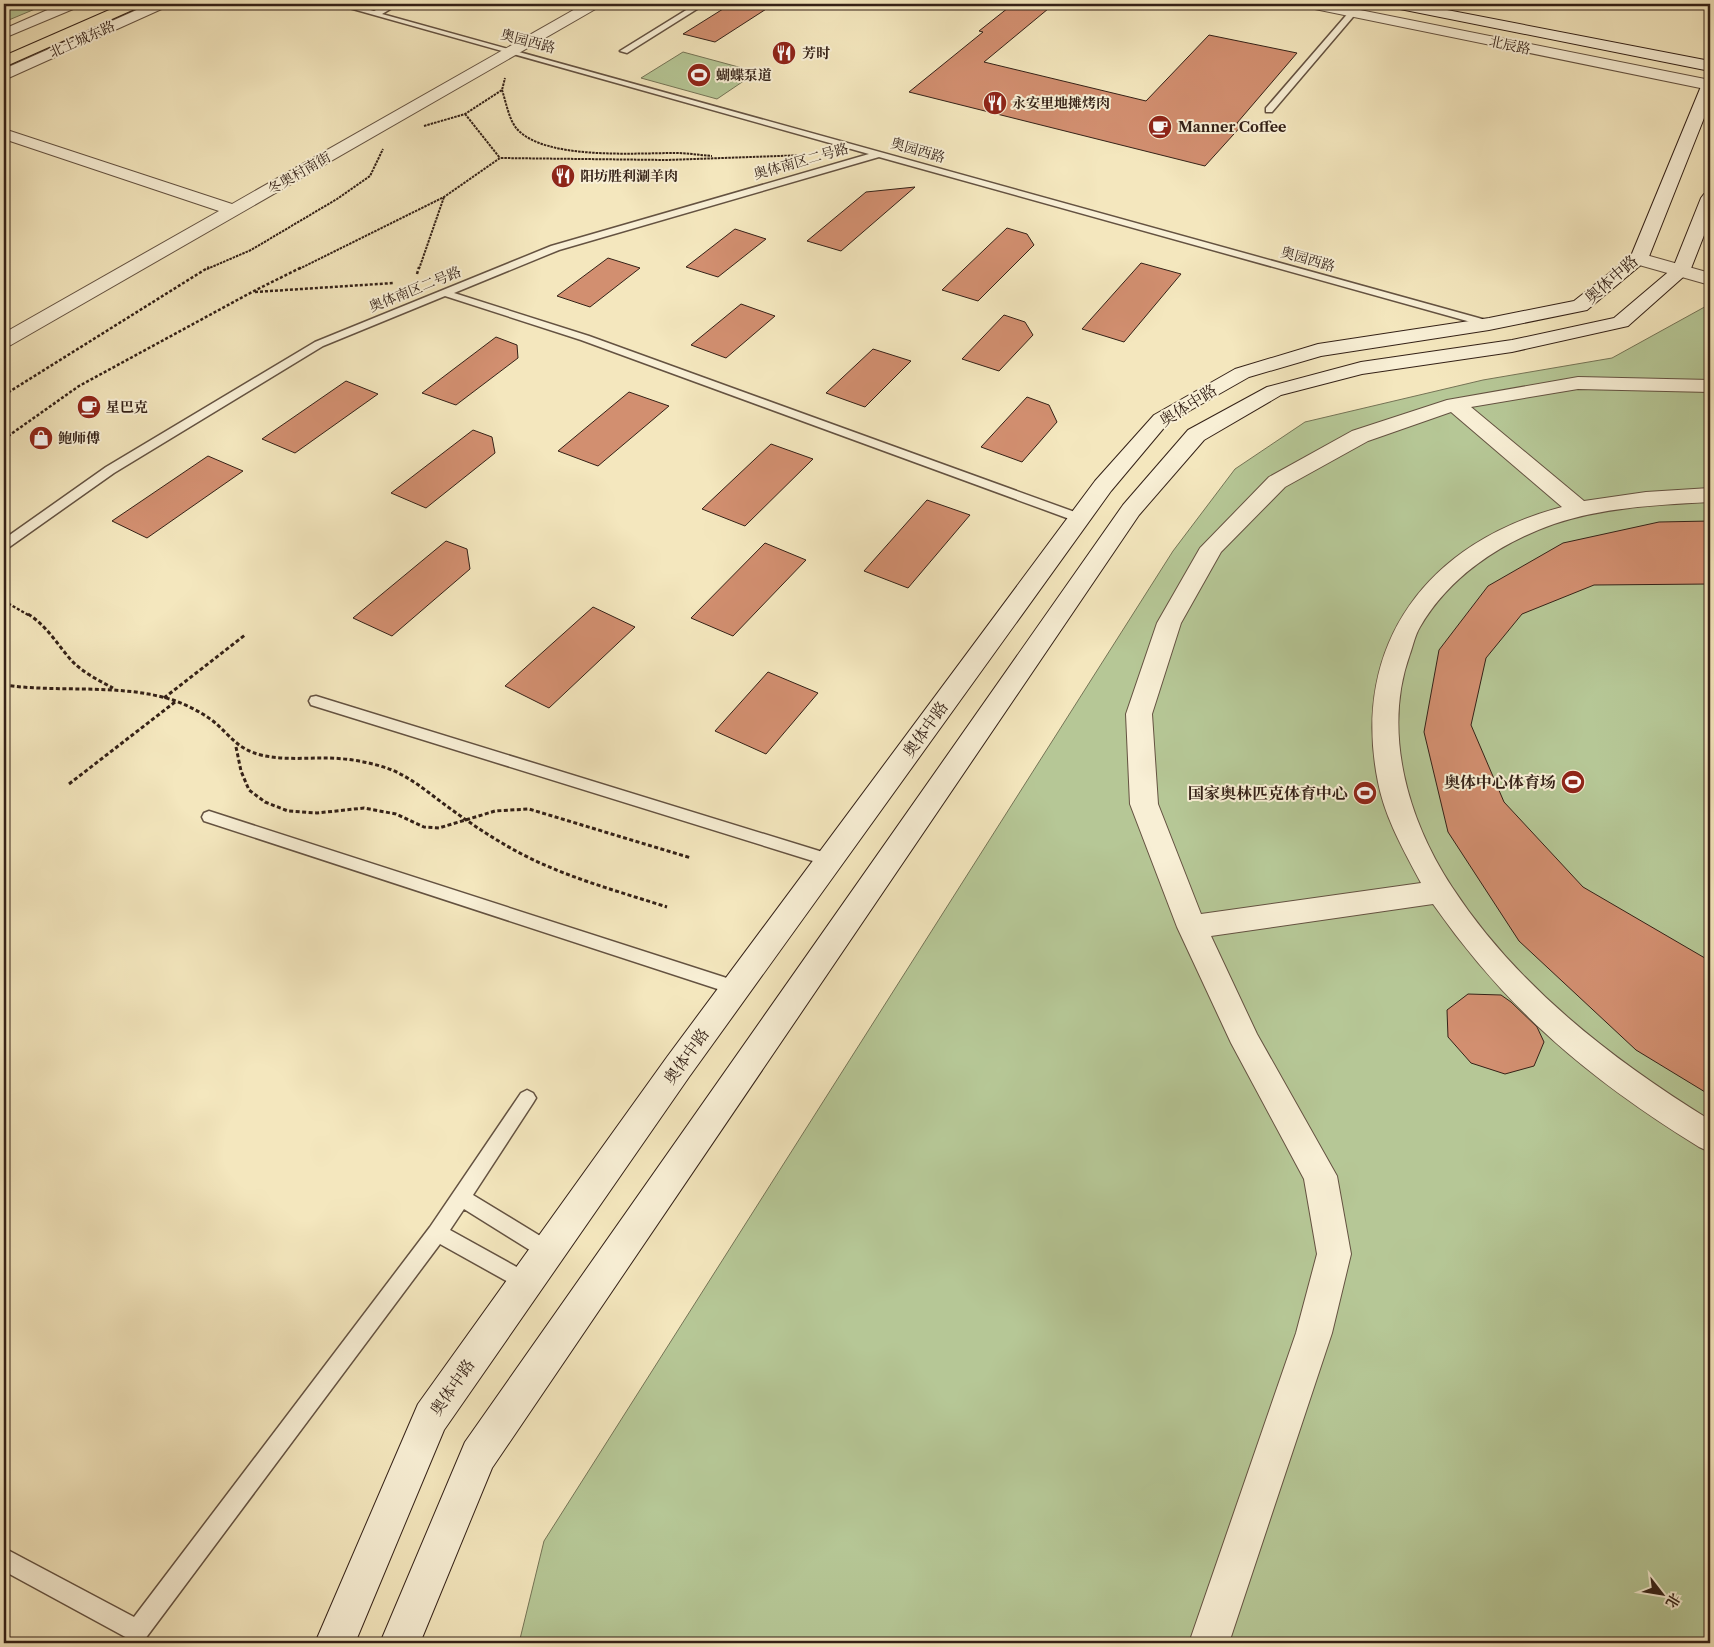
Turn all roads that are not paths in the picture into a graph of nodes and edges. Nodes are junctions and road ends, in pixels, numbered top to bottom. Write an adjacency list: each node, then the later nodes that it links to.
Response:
1 (73, 4): 13 (street)
2 (103, 4): 14 (main road, 北土城东路)
3 (134, 4): 17 (main road, 北土城东路)
4 (161, 4): 18 (street, 北土城东路)
5 (339, 4): 12 (lane, 奥园西路)
6 (395, 4): 12 (lane)
7 (594, 4): 15 (street, 冬奥村南街)
8 (701, 4): 16 (lane)
9 (1310, 4): 11 (street, 北辰路)
10 (1395, 4): 19 (street, 北辰路)
11 (1356, 8): 19 (street, 北辰路); 20 (lane)
12 (375, 14): 15 (lane, 奥园西路)
13 (4, 34)
14 (4, 47)
15 (511, 51): 22 (lane, 奥园西路); 24 (street, 冬奥村南街)
16 (624, 51)
17 (4, 62)
18 (4, 74)
19 (1710, 80): 25 (street, 奥体中路)
20 (1269, 110)
21 (4, 134): 24 (street)
22 (881, 154): 28 (lane, 奥体南区二号路); 29 (lane, 奥园西路)
23 (1710, 198): 26 (street, 奥体中路)
24 (233, 210): 30 (street, 冬奥村南街)
25 (1639, 259): 26 (street); 29 (street, 奥体中路)
26 (1681, 271): 27 (street); 51 (street, 奥体中路)
27 (1710, 279)
28 (445, 293): 35 (lane); 36 (lane, 奥体南区二号路)
29 (1489, 324): 35 (street, 奥体中路)
30 (4, 341)
31 (1710, 386): 32 (street)
32 (1454, 404): 34 (street); 41 (street)
33 (1710, 495): 34 (street)
34 (1579, 509): 40 (street)
35 (1079, 518): 39 (street, 奥体中路)
36 (4, 545)
37 (316, 701): 39 (lane)
38 (209, 817): 42 (lane)
39 (829, 860): 42 (street, 奥体中路)
40 (1440, 892): 41 (street); 44 (street)
41 (1192, 927): 52 (street)
42 (736, 988): 47 (street, 奥体中路)
43 (527, 1098): 45 (lane)
44 (1710, 1137)
45 (462, 1198): 46 (lane); 47 (lane)
46 (437, 1232): 48 (lane); 49 (lane)
47 (548, 1251): 48 (street, 奥体中路)
48 (526, 1282): 50 (street, 奥体中路)
49 (4, 1559)
50 (335, 1643)
51 (400, 1643)
52 (1209, 1643)

